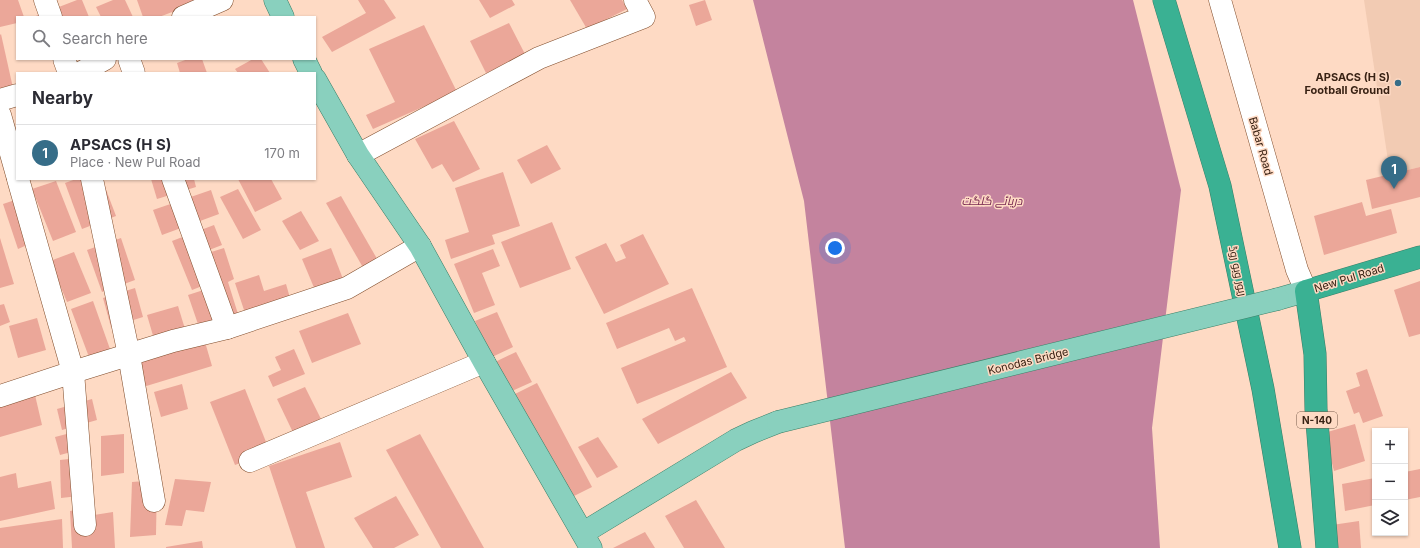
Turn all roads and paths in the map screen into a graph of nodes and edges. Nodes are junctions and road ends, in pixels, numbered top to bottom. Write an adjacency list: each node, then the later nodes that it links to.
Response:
1 (45, 0): 7 (street)
2 (222, 0): 8 (street)
3 (275, 0): 9 (main road)
4 (635, 0): 22 (street)
5 (1164, 0): 40 (highway, ریور ویو روڈ)
6 (1220, 0): 29 (street, Babar Road)
7 (51, 16)
8 (185, 16)
9 (283, 16)
10 (64, 60): 14 (street)
11 (103, 60): 15 (street)
12 (129, 60): 16 (street)
13 (304, 60): 17 (main road)
14 (69, 72)
15 (82, 72)
16 (134, 72)
17 (310, 72)
18 (316, 81): 22 (main road)
19 (16, 95): 20 (street)
20 (0, 100)
21 (0, 115): 23 (street)
22 (358, 155): 27 (main road)
23 (16, 171)
24 (18, 180): 34 (street)
25 (92, 180): 32 (street)
26 (173, 180): 31 (street)
27 (420, 246): 31 (street); 33 (main road)
28 (1420, 257): 29 (highway, New Pul Road)
29 (1306, 292): 30 (main road, New Pul Road); 41 (highway, N-140)
30 (1278, 299): 39 (main road, Konodas Bridge, bridge)
31 (227, 328): 32 (street)
32 (129, 355): 34 (street); 37 (street)
33 (484, 362): 36 (street); 39 (main road)
34 (73, 372): 35 (street); 38 (street)
35 (0, 396)
36 (250, 461)
37 (154, 501)
38 (85, 525)
39 (587, 540)
40 (1290, 548)
41 (1327, 548)

